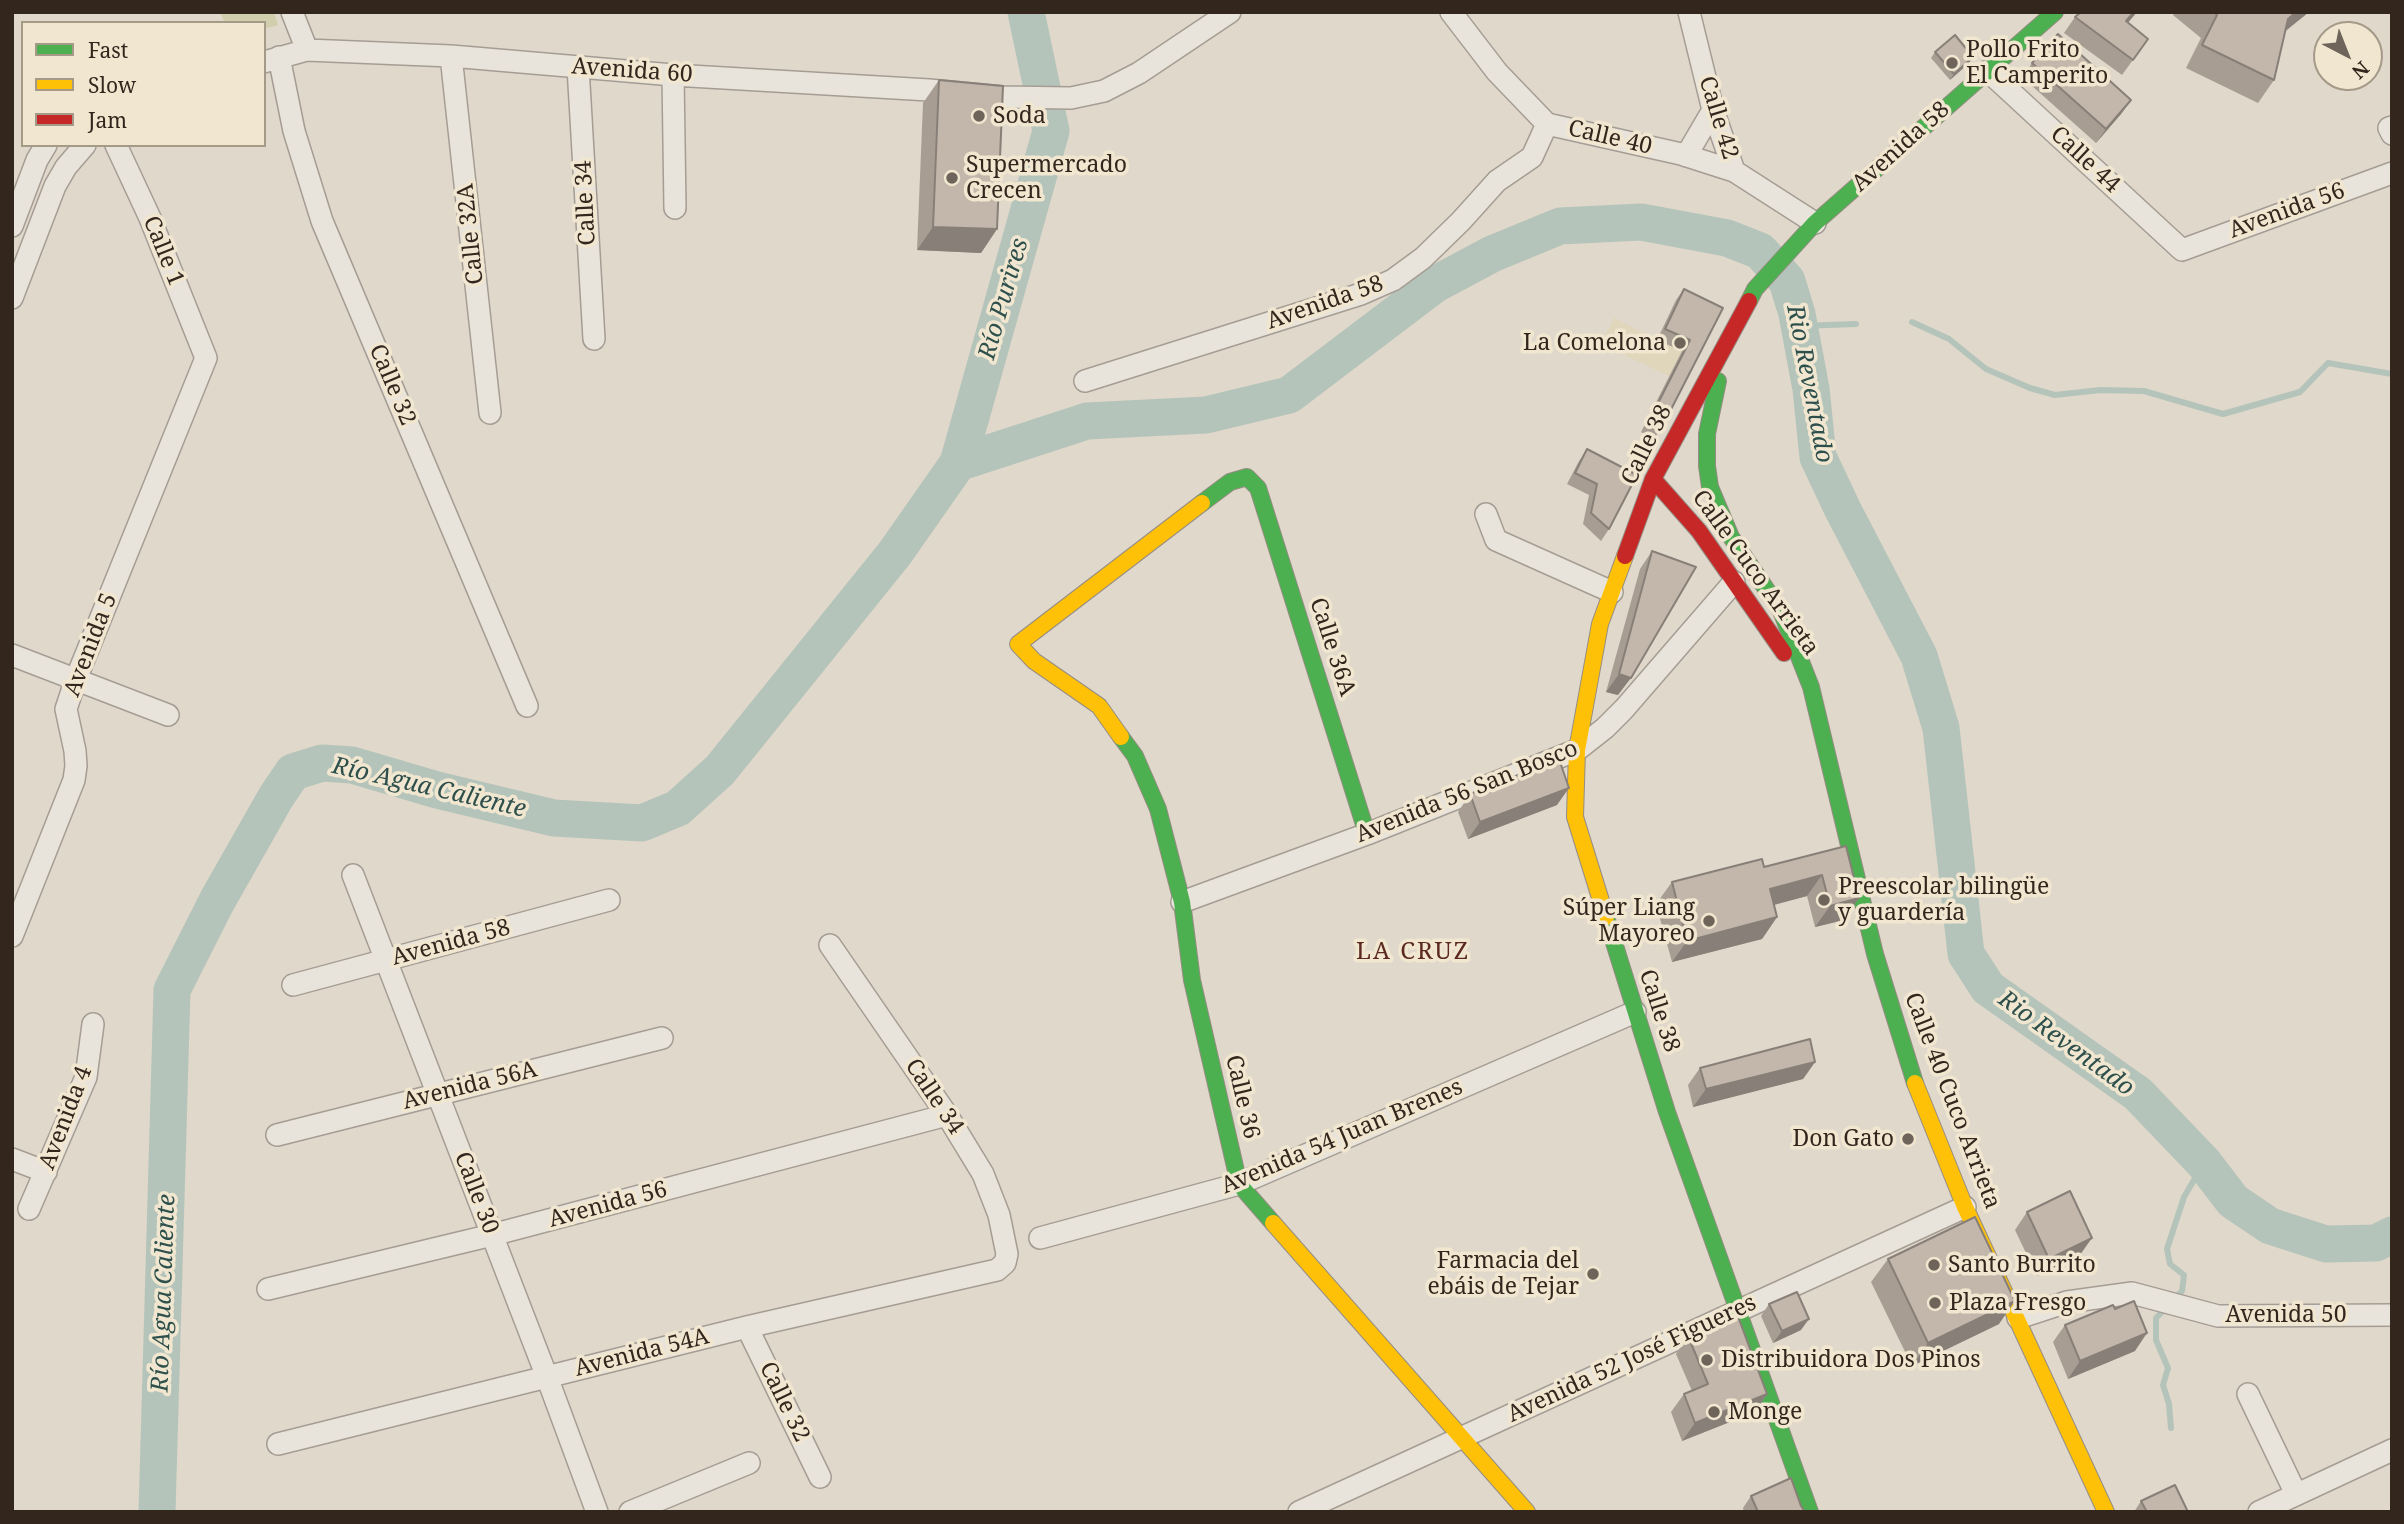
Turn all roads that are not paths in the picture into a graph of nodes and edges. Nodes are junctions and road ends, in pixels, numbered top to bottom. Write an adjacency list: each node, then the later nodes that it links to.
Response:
1 (292, 12): 6 (street)
2 (1230, 12): 11 (street, Avenida 60)
3 (1451, 12): 13 (street, Calle 40)
4 (1689, 12): 12 (street, Calle 42)
5 (2055, 12): 10 (main road, Avenida 58)
6 (307, 50): 7 (street, Avenida 60); 8 (street, Avenida 60)
7 (451, 56): 9 (street, Avenida 60); 29 (street, Calle 32A)
8 (272, 60): 38 (street, Calle 32)
9 (578, 67): 11 (street, Avenida 60); 26 (street, Calle 34)
10 (1988, 71): 21 (main road, Avenida 58); 23 (street, Calle 44)
11 (673, 75): 20 (street)
12 (1713, 110): 17 (street); 18 (street, Calle 42)
13 (1547, 124): 17 (street, Calle 40); 28 (street, Avenida 58)
14 (45, 147): 22 (street)
15 (83, 147): 25 (street)
16 (117, 147): 27 (street, Calle 1)
17 (1686, 156): 18 (street, Calle 40)
18 (1734, 171): 21 (street, Calle 42)
19 (2392, 173): 23 (street, Avenida 56)
20 (674, 208)
21 (1815, 223): 24 (main road, Avenida 58)
22 (12, 226)
23 (2182, 250)
24 (1757, 286): 30 (main road, Calle 38); 37 (main road, Calle Cuco Arrieta)
25 (12, 298)
26 (594, 339)
27 (206, 358): 36 (street, Avenida 5)
28 (1085, 381)
29 (491, 413)
30 (1653, 479): 32 (main road, Calle Cuco Arrieta); 33 (main road, Calle 38)
31 (1486, 514): 33 (street)
32 (1734, 582): 37 (main road, Calle Cuco Arrieta); 40 (street, Avenida 56 San Bosco)
33 (1612, 592): 40 (main road, Calle 38)
34 (1018, 644): 41 (main road, Calle 36A); 44 (main road, Calle 36)
35 (12, 654): 36 (street)
36 (76, 679): 39 (street); 45 (street, Avenida 5)
37 (1811, 687): 58 (main road, Calle 40 Cuco Arrieta)
38 (527, 706)
39 (169, 715)
40 (1577, 750): 41 (street, Avenida 56 San Bosco); 49 (main road, Calle 38)
41 (1367, 834): 44 (street, Avenida 56 San Bosco)
42 (353, 876): 47 (street, Calle 30)
43 (609, 900): 47 (street, Avenida 58)
44 (1182, 902): 57 (main road, Calle 36)
45 (12, 936)
46 (830, 945): 53 (street, Calle 34)
47 (386, 961): 48 (street, Avenida 58); 52 (street, Calle 30)
48 (293, 985)
49 (1635, 1012): 57 (street, Avenida 54 Juan Brenes); 64 (main road, Calle 38)
50 (93, 1024): 56 (street, Avenida 4)
51 (662, 1038): 52 (street, Avenida 56A)
52 (438, 1094): 54 (street, Avenida 56A); 60 (street, Calle 30)
53 (947, 1115): 60 (street, Avenida 56); 62 (street, Calle 34)
54 (278, 1135)
55 (12, 1159): 56 (street)
56 (46, 1172): 59 (street, Avenida 4)
57 (1239, 1184): 61 (street, Avenida 54 Juan Brenes); 70 (main road, Calle 36)
58 (1965, 1207): 64 (street, Avenida 52 José Figueres); 66 (main road, Calle 40 Cuco Arrieta)
59 (29, 1209)
60 (492, 1235): 63 (street, Avenida 56); 68 (street, Calle 30)
61 (1040, 1238)
62 (1005, 1264): 67 (street, Avenida 54A)
63 (268, 1289)
64 (1737, 1310): 70 (street, Avenida 52 José Figueres); 80 (main road, Calle 38)
65 (2392, 1315): 66 (street, Avenida 50)
66 (2018, 1318): 81 (main road, Calle 40 Cuco Arrieta)
67 (747, 1327): 68 (street, Avenida 54A); 74 (street, Calle 32)
68 (547, 1377): 71 (street, Avenida 54A); 76 (street, Calle 30)
69 (2248, 1394): 75 (street)
70 (1463, 1437): 78 (street, Avenida 52 José Figueres); 79 (main road, Calle 36)
71 (278, 1444)
72 (2392, 1450): 75 (street)
73 (749, 1463): 77 (street)
74 (820, 1477)
75 (2296, 1494): 82 (street)
76 (597, 1512)
77 (630, 1512)
78 (1299, 1512)
79 (1527, 1512)
80 (1810, 1512)
81 (2106, 1512)
82 (2259, 1512)

